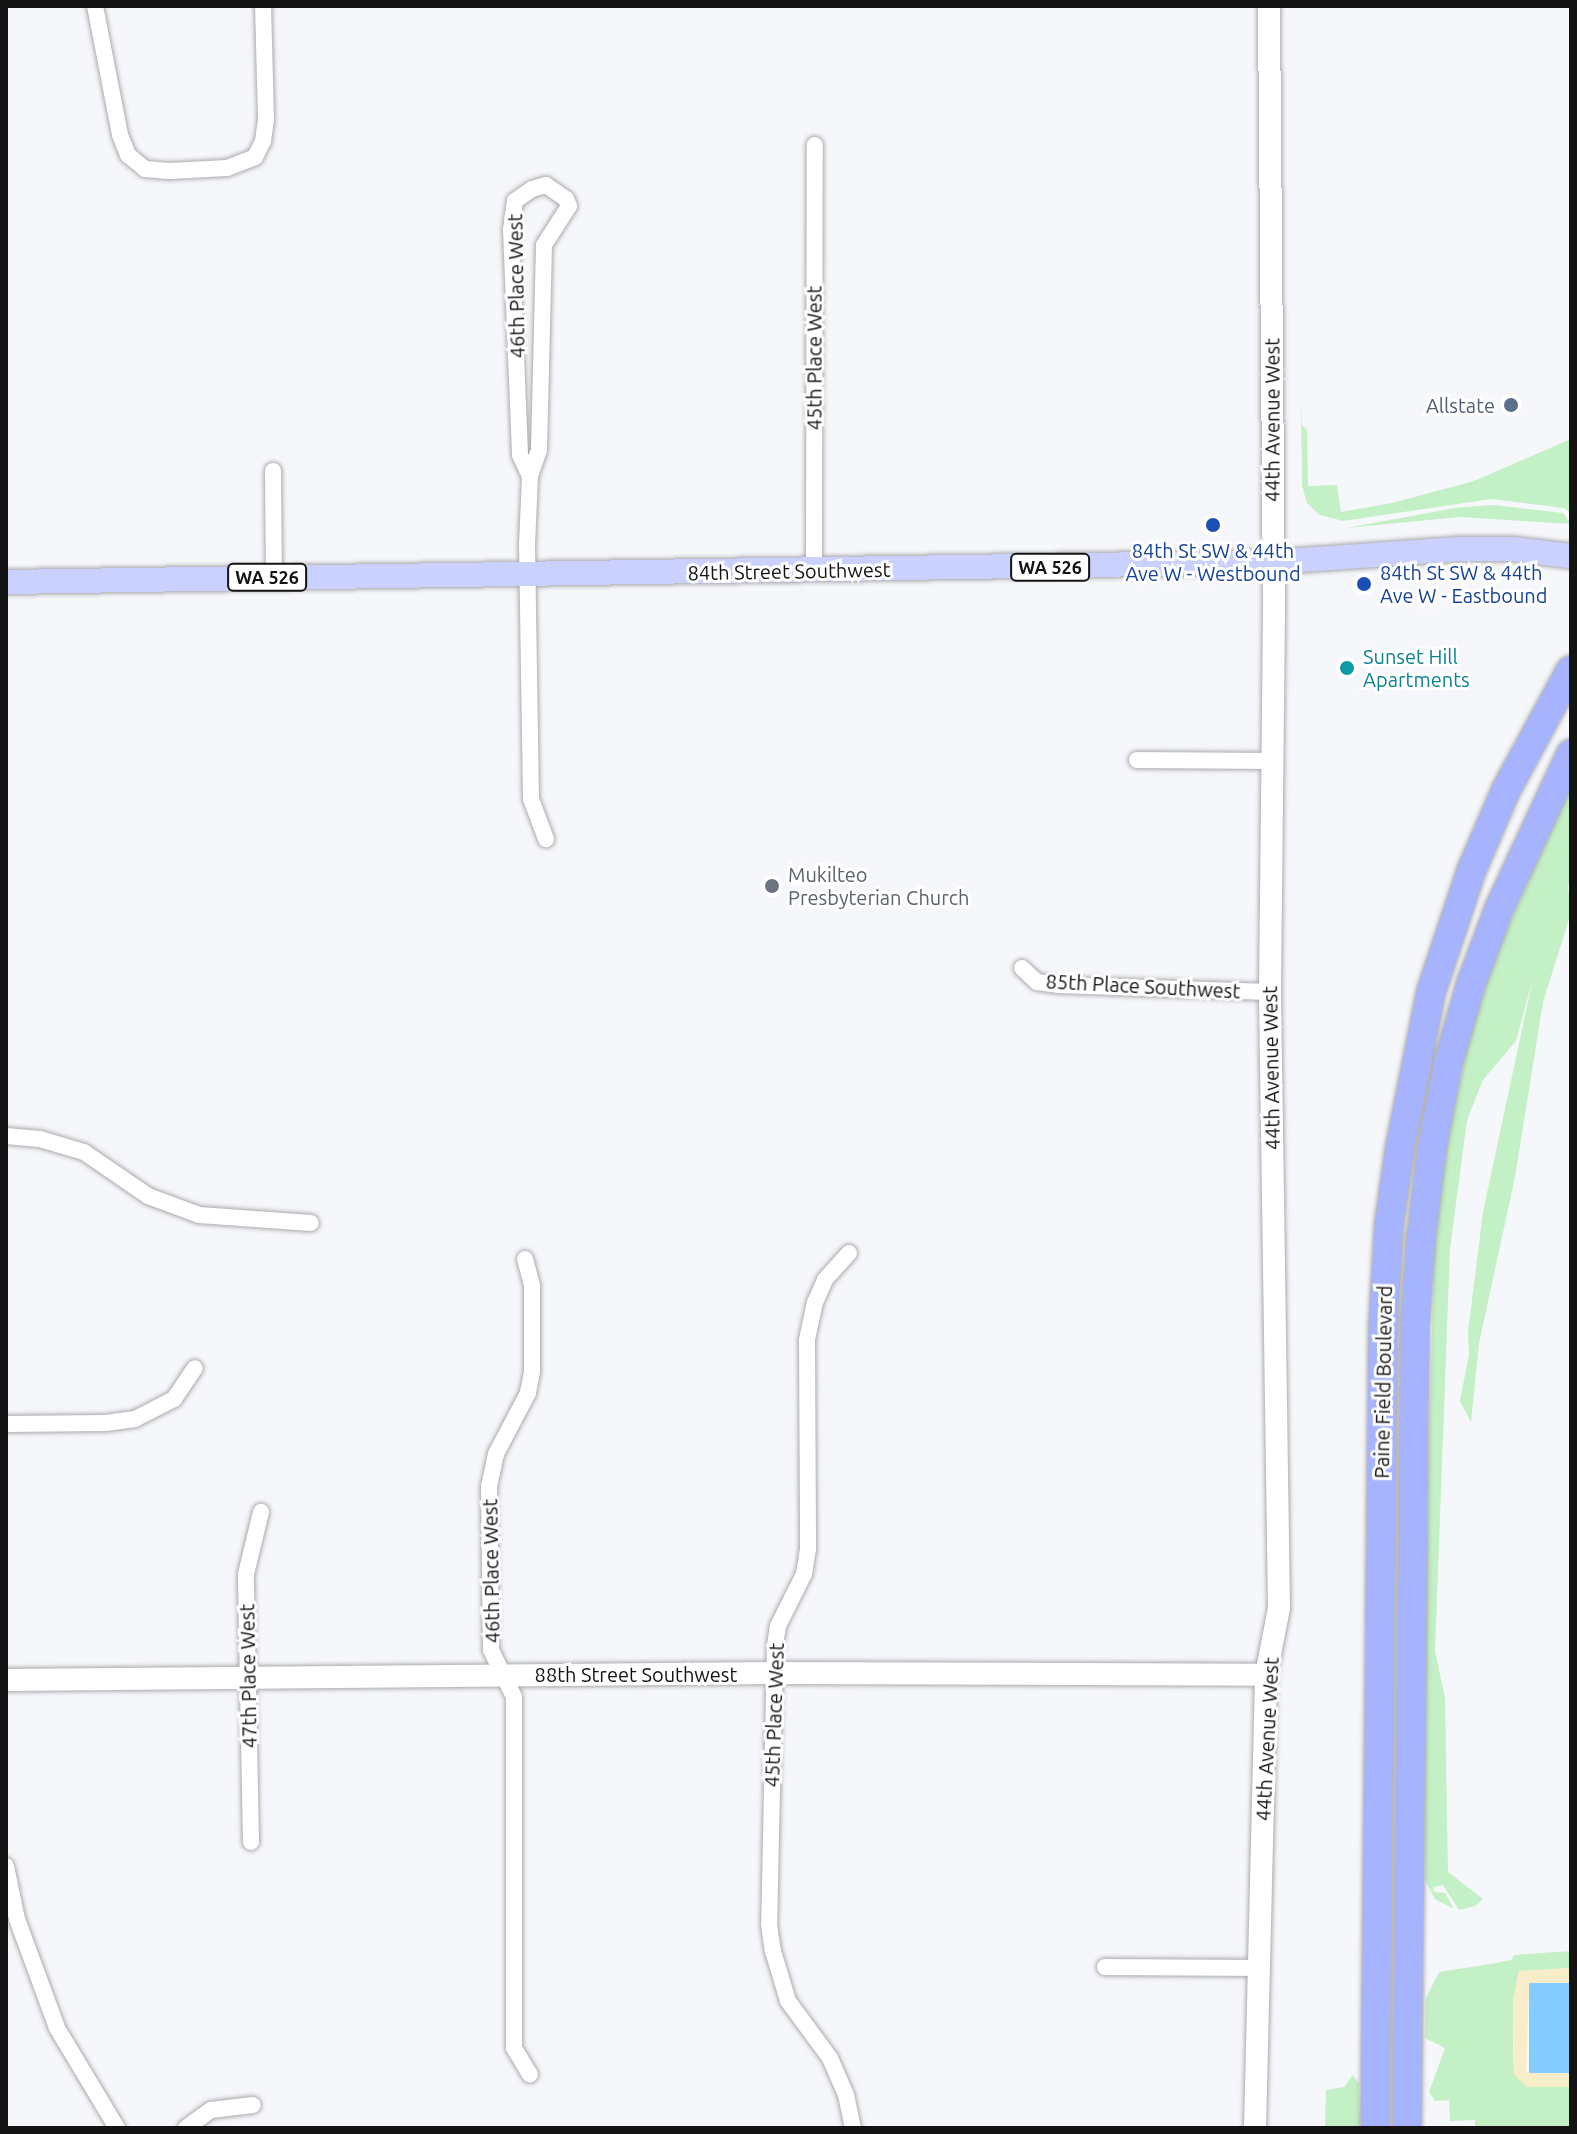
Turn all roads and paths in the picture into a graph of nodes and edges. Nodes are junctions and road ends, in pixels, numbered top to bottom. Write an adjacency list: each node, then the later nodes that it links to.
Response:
1 (95, 6): 2 (street)
2 (263, 6)
3 (1269, 6): 8 (street, 44th Avenue West)
4 (815, 145): 9 (street, 45th Place West)
5 (273, 471): 11 (street)
6 (530, 476): 6 (street, 46th Place West); 10 (street, 46th Place West)
7 (1571, 556): 8 (main road, 84th Street Southwest / WA 526)
8 (1273, 562): 9 (main road, 84th Street Southwest / WA 526); 16 (street, 44th Avenue West)
9 (814, 571): 10 (main road, 84th Street Southwest / WA 526)
10 (528, 574): 11 (main road, 84th Street Southwest / WA 526); 17 (street, 46th Place West)
11 (274, 577): 12 (main road, 84th Street Southwest / WA 526)
12 (6, 582)
13 (1571, 670): 42 (highway, Paine Field Boulevard)
14 (1571, 754): 43 (highway, Paine Field Boulevard)
15 (1137, 760): 16 (street)
16 (1272, 761): 19 (street, 44th Avenue West)
17 (546, 839)
18 (1022, 968): 19 (street, 85th Place Southwest)
19 (1270, 992): 29 (street, 44th Avenue West)
20 (6, 1136): 21 (street)
21 (311, 1223)
22 (849, 1253): 27 (street, 45th Place West)
23 (525, 1259): 28 (street, 46th Place West)
24 (195, 1368): 25 (street)
25 (6, 1424)
26 (261, 1512): 30 (street, 47th Place West)
27 (773, 1673): 28 (street, 88th Street Southwest); 29 (street, 88th Street Southwest); 40 (street, 45th Place West)
28 (502, 1675): 30 (street, 88th Street Southwest); 36 (street, 46th Place West)
29 (1266, 1675): 35 (street, 44th Avenue West)
30 (248, 1679): 31 (street, 88th Street Southwest); 32 (street, 47th Place West)
31 (6, 1680)
32 (251, 1842)
33 (6, 1866): 38 (street)
34 (1105, 1967): 35 (street)
35 (1258, 1968): 41 (street, 44th Avenue West)
36 (530, 2075)
37 (253, 2105): 39 (street)
38 (117, 2128)
39 (186, 2128)
40 (853, 2128)
41 (1255, 2128)
42 (1375, 2128)
43 (1407, 2128)

